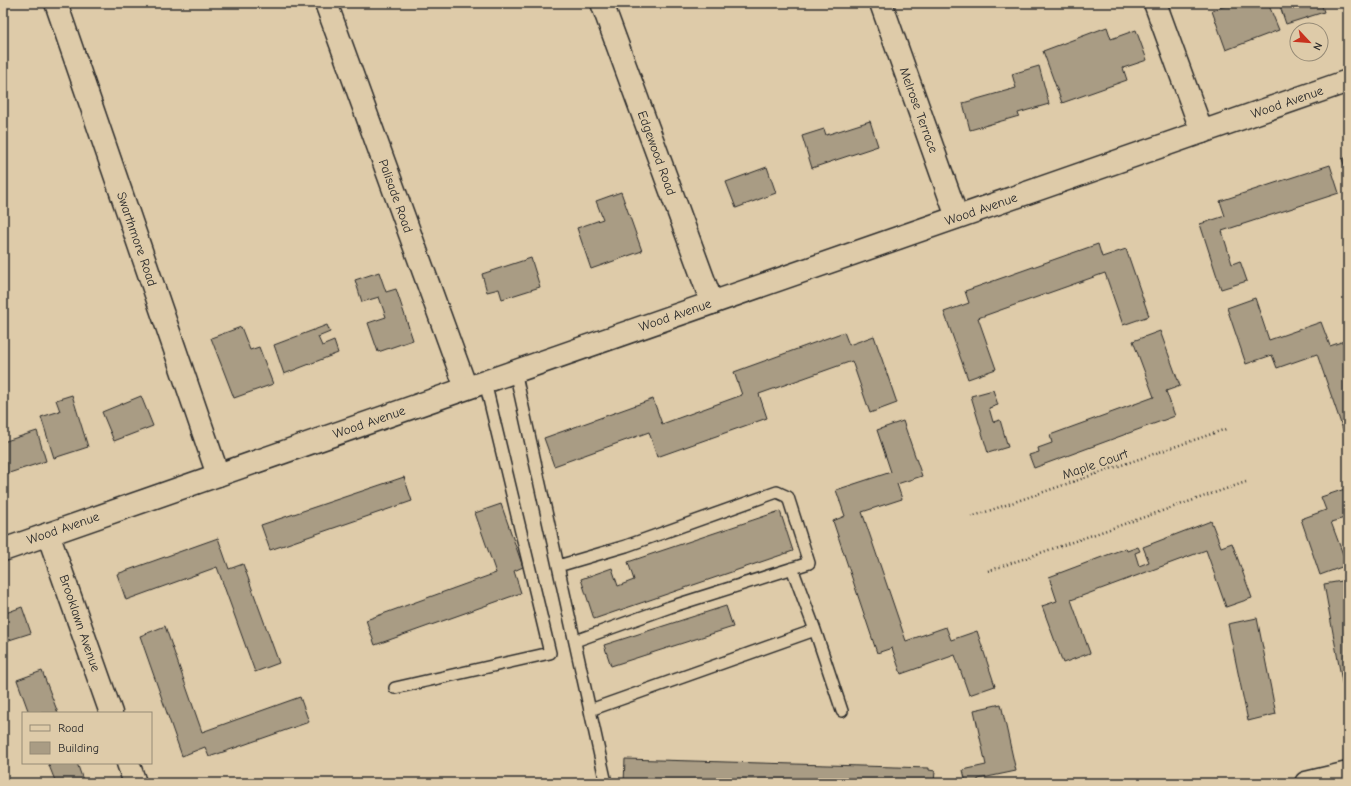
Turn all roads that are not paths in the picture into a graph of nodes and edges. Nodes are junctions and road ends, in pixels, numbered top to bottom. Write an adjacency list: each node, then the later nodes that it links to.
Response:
1 (56, 3): 12 (street, Swarthmore Road)
2 (326, 3): 11 (street, Palisade Road)
3 (602, 3): 9 (street, Edgewood Road)
4 (881, 3): 8 (street, Melrose Terrace)
5 (1155, 3): 7 (street)
6 (1348, 81): 7 (street, Wood Avenue)
7 (1202, 132): 8 (street, Wood Avenue)
8 (957, 217): 9 (street, Wood Avenue)
9 (712, 303): 10 (street, Wood Avenue)
10 (515, 371): 11 (street, Wood Avenue); 15 (lane)
11 (476, 385): 12 (street, Wood Avenue); 19 (lane)
12 (218, 475): 13 (street, Wood Avenue)
13 (48, 534): 14 (street, Wood Avenue); 22 (street, Brooklawn Avenue)
14 (3, 550)
15 (558, 566): 16 (lane); 18 (lane)
16 (792, 568): 17 (lane); 18 (lane)
17 (815, 630): 20 (lane); 21 (lane)
18 (575, 641): 20 (lane)
19 (395, 688)
20 (590, 710): 26 (lane)
21 (842, 711)
22 (111, 712)
23 (128, 764): 25 (street)
24 (1348, 773): 27 (street)
25 (135, 783)
26 (606, 783)
27 (1306, 783)

